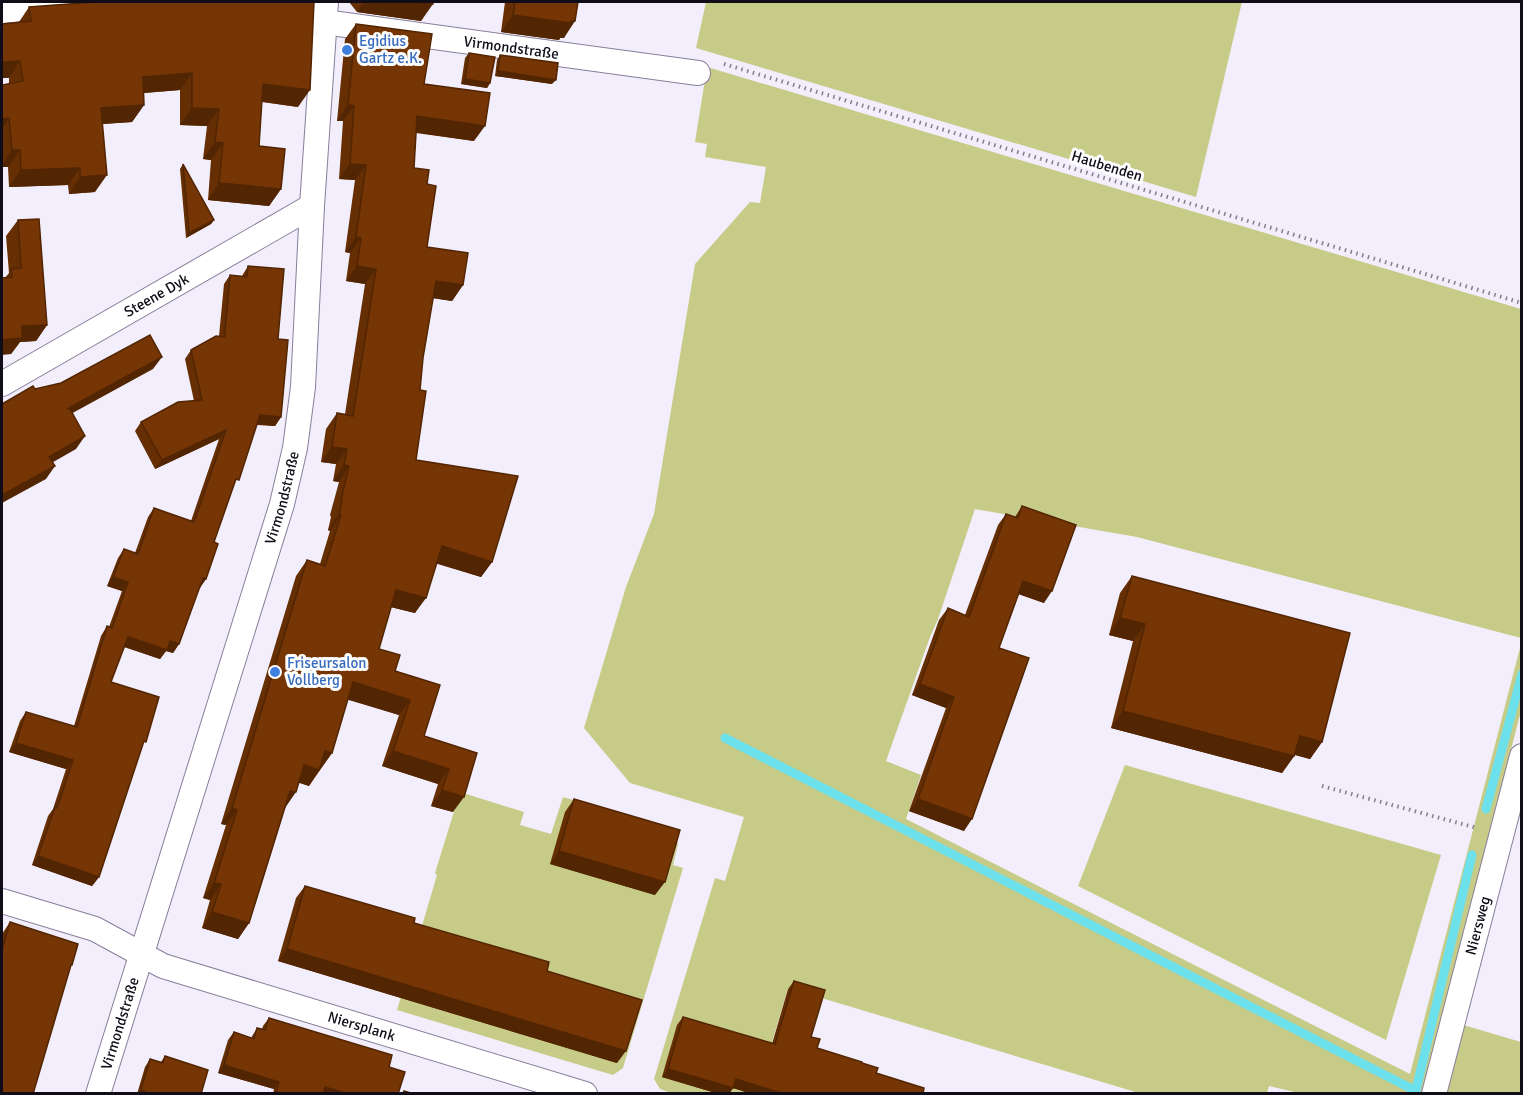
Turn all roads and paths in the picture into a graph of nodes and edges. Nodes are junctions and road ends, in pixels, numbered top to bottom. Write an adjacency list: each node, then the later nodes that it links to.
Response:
1 (108, 2): 2 (street)
2 (2, 11)
3 (325, 12): 4 (street, Virmondstraße); 5 (street, Virmondstraße)
4 (698, 73): 6 (path, Haubenden)
5 (312, 206): 7 (street, Steene Dyk); 12 (street, Virmondstraße)
6 (1521, 303)
7 (2, 384)
8 (1521, 756): 10 (street, Niersweg)
9 (1322, 786): 10 (path)
10 (1501, 835): 15 (street, Niersweg)
11 (2, 902): 12 (street)
12 (142, 955): 13 (street, Virmondstraße); 14 (street, Niersplank)
13 (98, 1094)
14 (585, 1094)
15 (1434, 1094)

